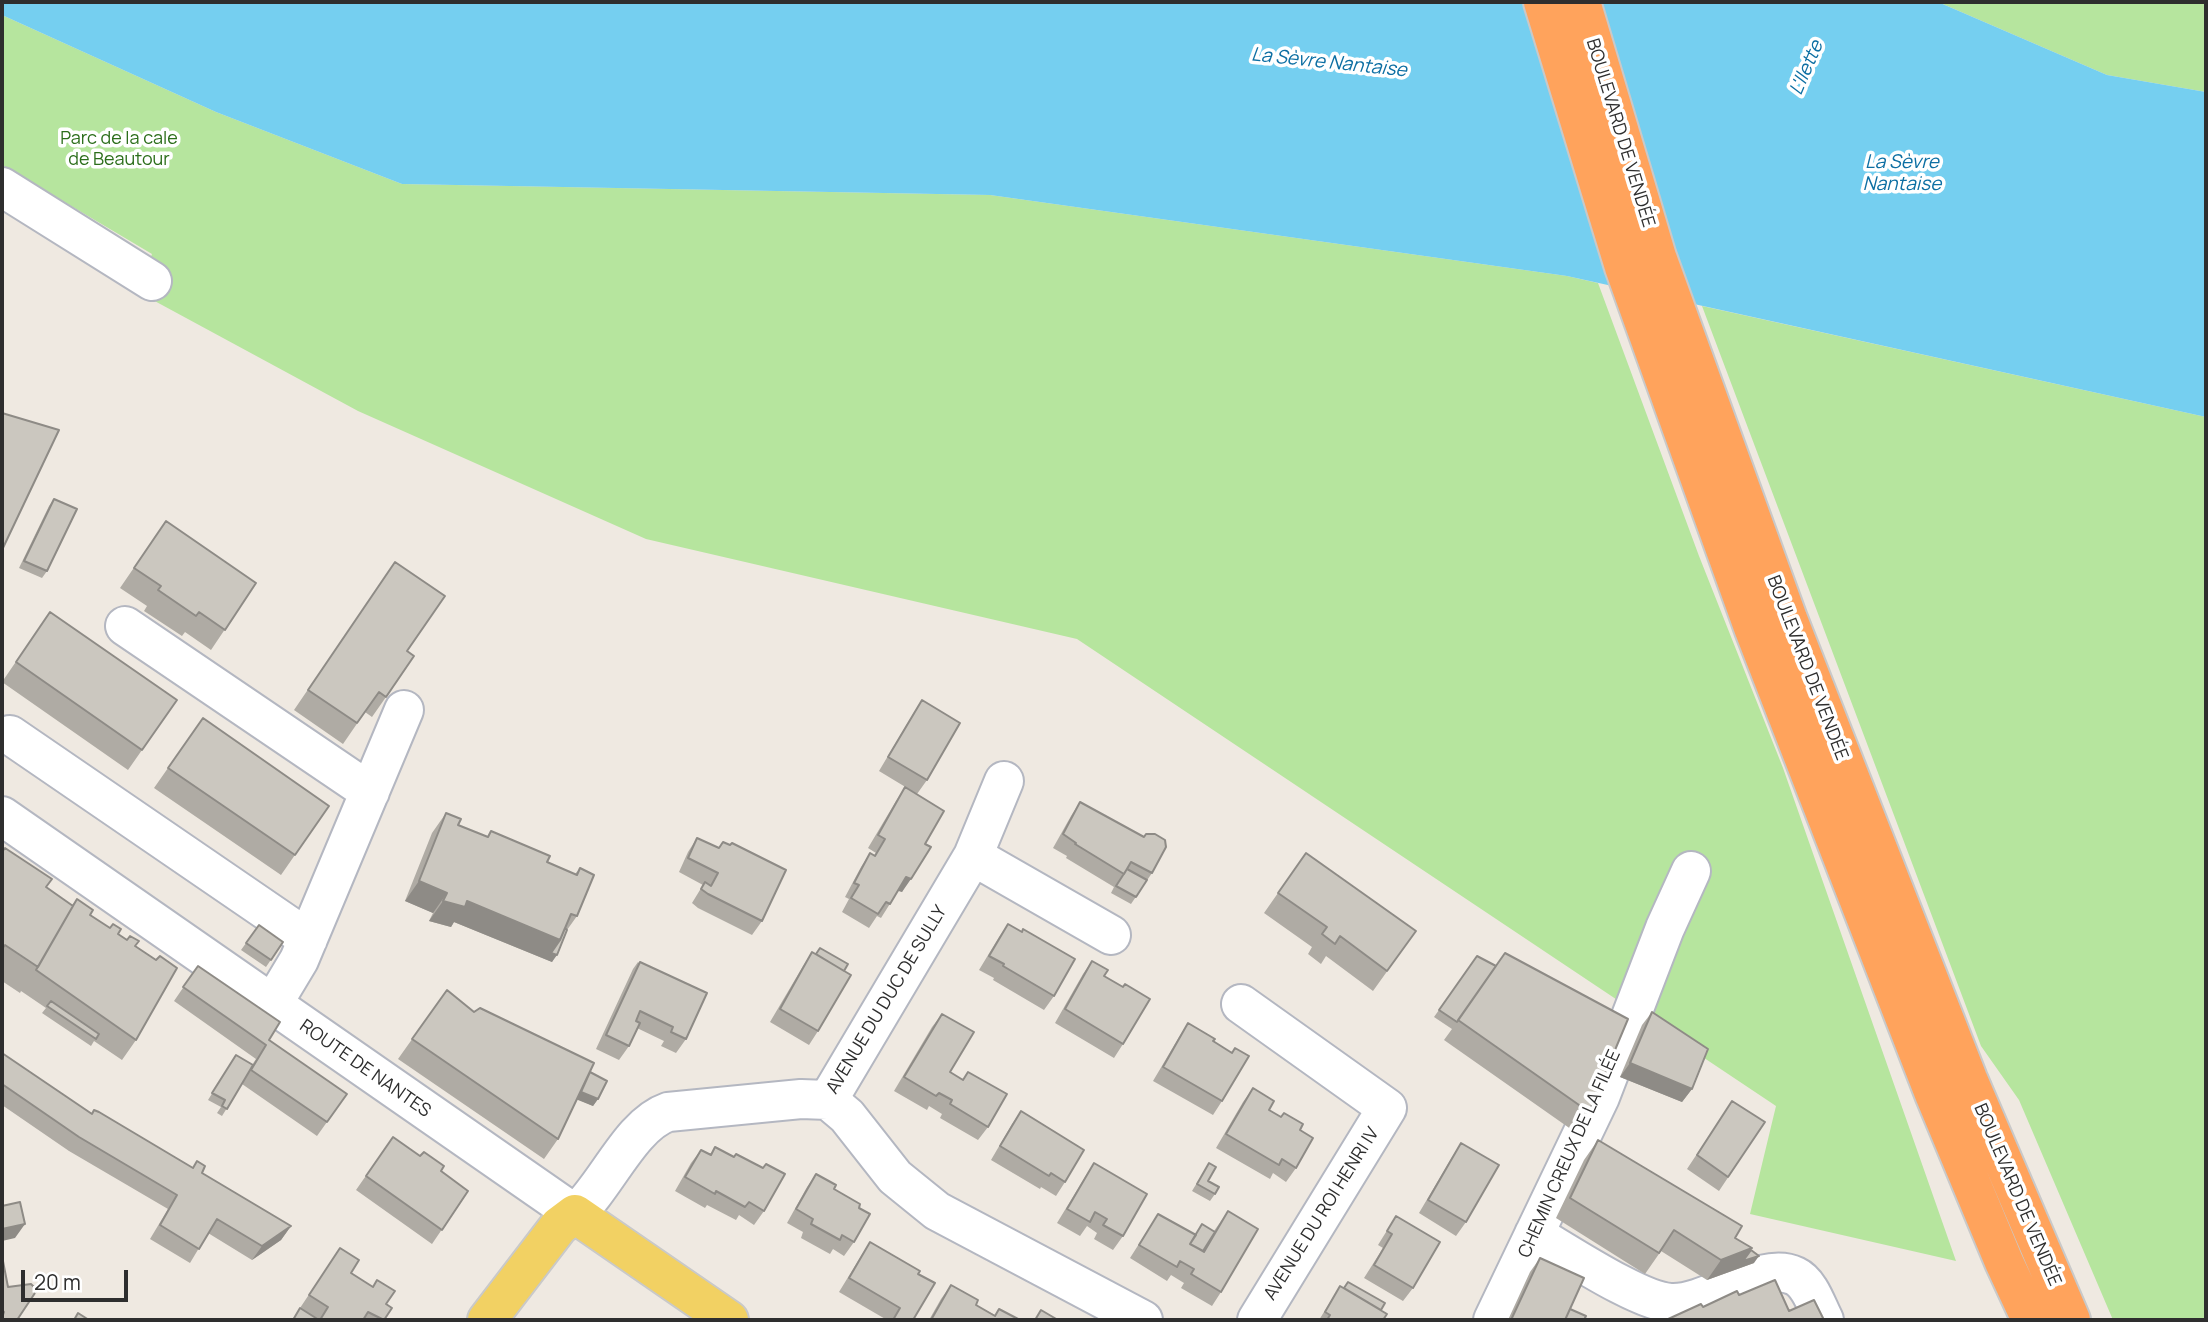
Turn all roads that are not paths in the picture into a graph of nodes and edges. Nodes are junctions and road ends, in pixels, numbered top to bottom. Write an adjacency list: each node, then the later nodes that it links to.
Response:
1 (1543, 2): 5 (highway, BOULEVARD DE VENDÉE)
2 (1581, 2): 5 (highway, BOULEVARD DE VENDÉE)
3 (2, 187): 4 (street)
4 (152, 281)
5 (1771, 625): 27 (highway, BOULEVARD DE VENDÉE); 28 (highway, BOULEVARD DE VENDÉE)
6 (125, 626): 10 (street)
7 (404, 710): 10 (street)
8 (10, 735): 15 (street)
9 (1004, 781): 12 (street, AVENUE DU DUC DE SULLY)
10 (370, 792): 15 (street)
11 (2, 816): 17 (street, ROUTE DE NANTES)
12 (973, 856): 14 (street); 18 (street, AVENUE DU DUC DE SULLY)
13 (1691, 871): 20 (street, CHEMIN CREUX DE LA FILÉE)
14 (1111, 935)
15 (308, 939): 17 (street)
16 (1241, 1004): 24 (street, AVENUE DU ROI HENRI IV)
17 (272, 1005): 19 (street, ROUTE DE NANTES)
18 (828, 1100): 19 (street, AVENUE DU DUC DE SULLY); 23 (street)
19 (575, 1214): 21 (main road); 22 (main road, ROUTE DE NANTES)
20 (1534, 1234): 25 (street, CHEMIN CREUX DE LA FILÉE); 26 (street)
21 (487, 1320)
22 (729, 1320)
23 (1143, 1320)
24 (1257, 1320)
25 (1493, 1320)
26 (1824, 1320)
27 (2031, 1320)
28 (2071, 1320)

